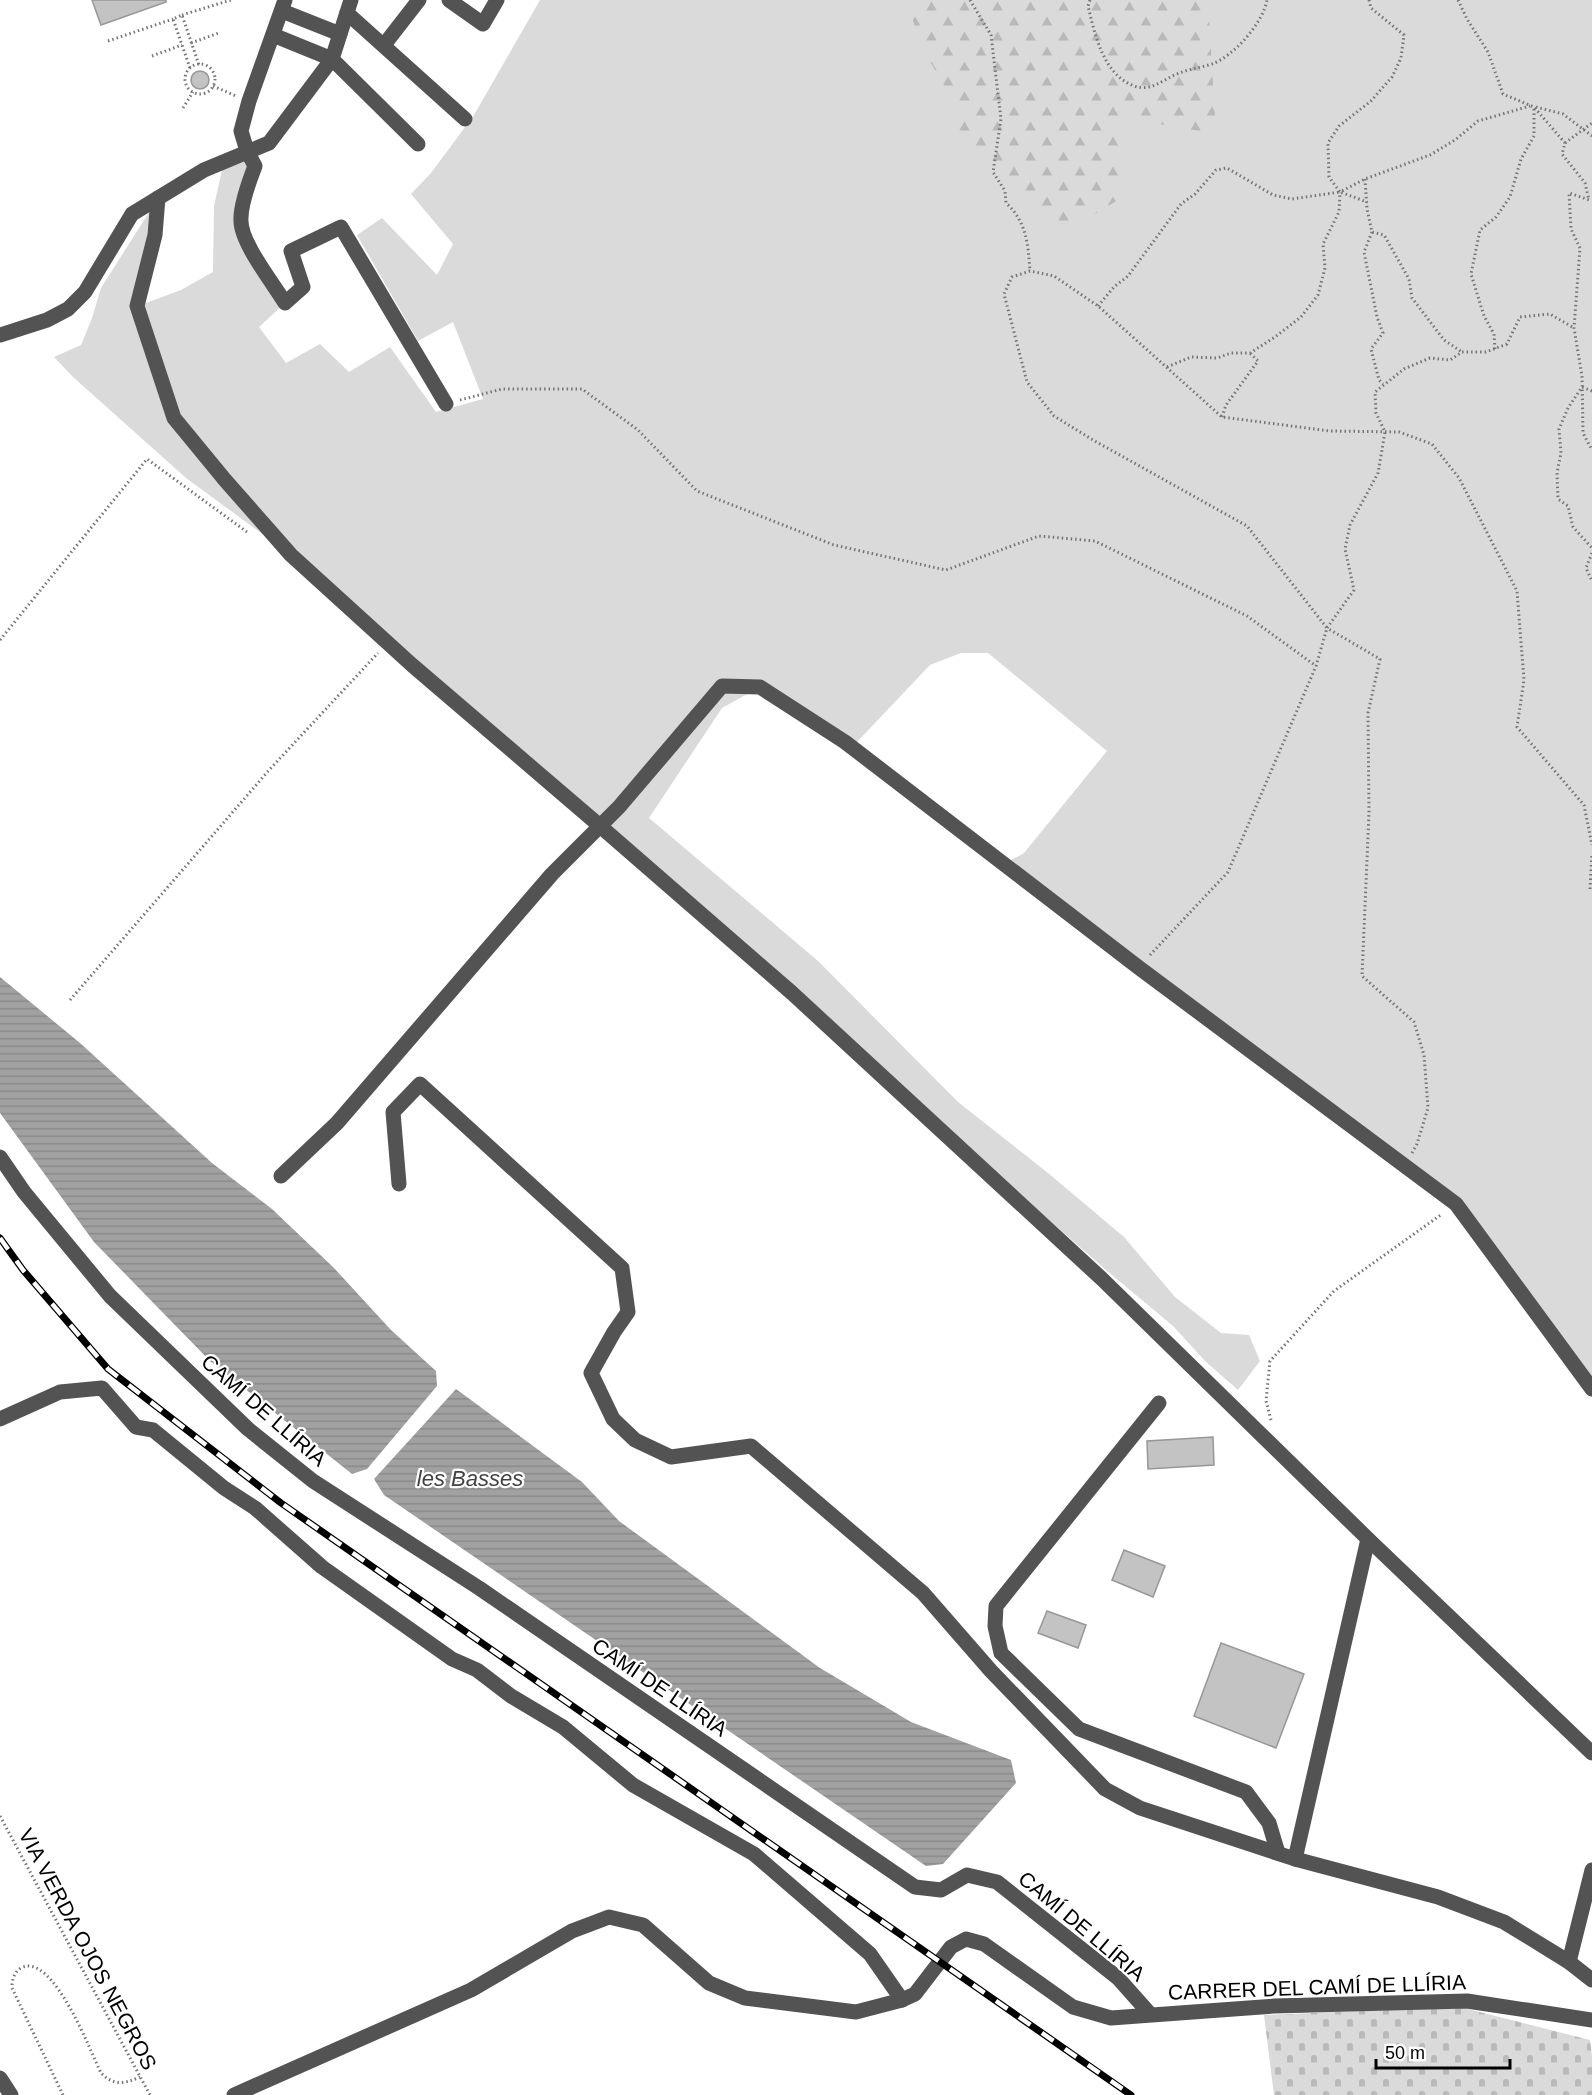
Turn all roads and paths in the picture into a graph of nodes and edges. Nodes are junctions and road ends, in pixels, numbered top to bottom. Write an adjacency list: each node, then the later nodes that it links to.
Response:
1 (231, 0): 12 (path)
2 (419, 0): 20 (street)
3 (449, 0): 4 (street)
4 (497, 0)
5 (970, 0): 42 (path)
6 (1090, 0): 7 (path)
7 (1267, 0)
8 (1369, 0): 38 (path)
9 (1458, 0): 28 (path)
10 (284, 5): 15 (street); 16 (street)
11 (349, 7): 15 (street); 20 (street)
12 (182, 15): 13 (path); 18 (path)
13 (173, 19): 17 (path); 19 (path)
14 (219, 33): 18 (path)
15 (340, 34): 22 (street)
16 (273, 35): 22 (street); 27 (street)
17 (108, 41)
18 (192, 43): 23 (path)
19 (182, 45): 21 (path); 24 (path)
20 (384, 45): 30 (street)
21 (152, 56)
22 (332, 59): 35 (street); 36 (street)
23 (199, 65): 24 (path); 25 (path)
24 (190, 68): 26 (path)
25 (213, 86): 26 (path); 27 (path)
26 (194, 92): 29 (path)
27 (249, 101): 36 (street)
28 (1534, 107): 32 (path); 34 (path); 37 (path); 46 (path)
29 (183, 108)
30 (465, 119)
31 (1592, 123): 32 (path)
32 (1583, 129): 33 (path); 34 (path)
33 (1592, 136)
34 (1565, 143): 44 (path)
35 (418, 144)
36 (247, 151): 39 (street); 53 (street)
37 (1365, 179): 38 (path); 40 (path)
38 (1340, 192): 40 (path); 43 (path); 48 (path)
39 (158, 198): 45 (street); 62 (street)
40 (1367, 202): 41 (path)
41 (1372, 232): 47 (path); 50 (path)
42 (1030, 271): 43 (path); 60 (path)
43 (1098, 306): 49 (path)
44 (1574, 328): 46 (path); 51 (path)
45 (0, 335)
46 (1496, 349): 47 (path)
47 (1462, 352): 50 (path)
48 (1250, 353): 49 (path); 54 (path)
49 (1167, 367): 54 (path)
50 (1383, 384): 55 (path)
51 (1582, 387): 52 (path); 56 (path); 58 (path)
52 (1592, 391)
53 (446, 404): 63 (path)
54 (1222, 417): 55 (path)
55 (1385, 432): 60 (path); 65 (path)
56 (1592, 450)
57 (251, 535): 61 (path)
58 (1592, 550): 59 (path)
59 (1592, 581)
60 (1328, 628): 63 (path); 71 (path)
61 (0, 640)
62 (388, 643): 64 (street); 69 (path)
63 (1316, 666): 68 (path)
64 (600, 826): 68 (street); 72 (street); 79 (street)
65 (1592, 845)
66 (1592, 853): 67 (path)
67 (1590, 889)
68 (1138, 968): 71 (street)
69 (70, 1000)
70 (0, 1157): 88 (street, CAMÍ DE LLÍRIA)
71 (1404, 1165): 74 (street)
72 (281, 1176)
73 (399, 1184): 82 (street)
74 (1456, 1204): 75 (street); 78 (path)
75 (1592, 1389)
76 (1159, 1403): 82 (street)
77 (0, 1419): 87 (street)
78 (1272, 1422)
79 (1368, 1539): 80 (street); 83 (street)
80 (1592, 1753)
81 (0, 1816): 90 (path, VIA VERDA OJOS NEGROS)
82 (1278, 1853): 83 (street)
83 (1295, 1858): 85 (street)
84 (1592, 1870): 85 (street)
85 (1569, 1962): 86 (street)
86 (1592, 1980)
87 (902, 2000): 88 (street, CAMÍ DE LLÍRIA); 95 (street, CAMÍ DE LLÍRIA)
88 (1150, 2014): 89 (street, CARRER DEL CAMÍ DE LLÍRIA)
89 (1592, 2020)
90 (140, 2077): 93 (path); 94 (path, VIA VERDA OJOS NEGROS)
91 (0, 2078): 92 (street)
92 (11, 2095)
93 (63, 2095)
94 (150, 2095)
95 (234, 2095)

